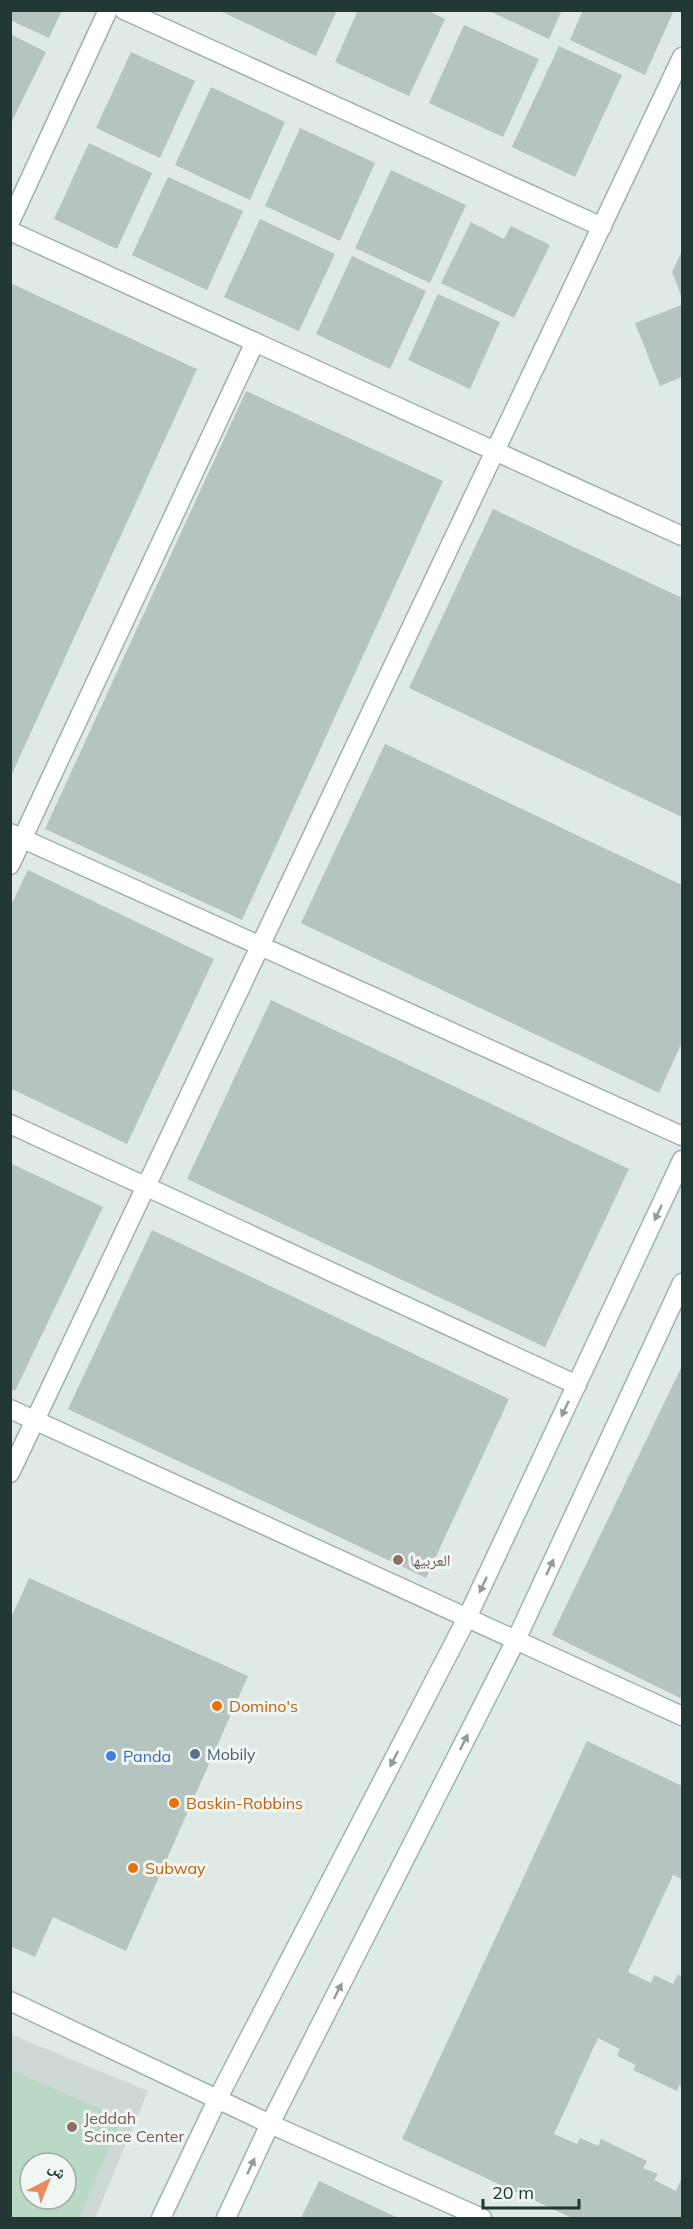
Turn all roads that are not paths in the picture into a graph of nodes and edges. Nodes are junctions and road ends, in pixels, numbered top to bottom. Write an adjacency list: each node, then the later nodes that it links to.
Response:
1 (108, 10): 4 (street)
2 (124, 10): 5 (street)
3 (682, 57): 5 (street)
4 (10, 222)
5 (602, 227): 8 (street)
6 (10, 231): 7 (street)
7 (255, 342): 8 (street); 10 (street)
8 (496, 451): 9 (street); 12 (street)
9 (682, 536)
10 (17, 836): 11 (street); 12 (street)
11 (10, 865)
12 (261, 946): 14 (street); 16 (street)
13 (10, 1124): 16 (street)
14 (682, 1136)
15 (682, 1160): 18 (street, one-way to 18)
16 (147, 1186): 18 (street); 20 (street)
17 (682, 1283): 23 (street, one-way to 17)
18 (577, 1385): 22 (street, one-way to 22)
19 (10, 1409): 20 (street)
20 (35, 1421): 21 (street); 22 (street)
21 (10, 1473)
22 (467, 1618): 23 (street); 26 (street, one-way to 26)
23 (516, 1640): 24 (street); 27 (street, one-way to 23)
24 (682, 1716)
25 (10, 2001): 26 (street)
26 (218, 2098): 27 (street); 28 (street)
27 (270, 2124): 29 (street, one-way to 27); 30 (street)
28 (161, 2218)
29 (226, 2218)
30 (482, 2218)

